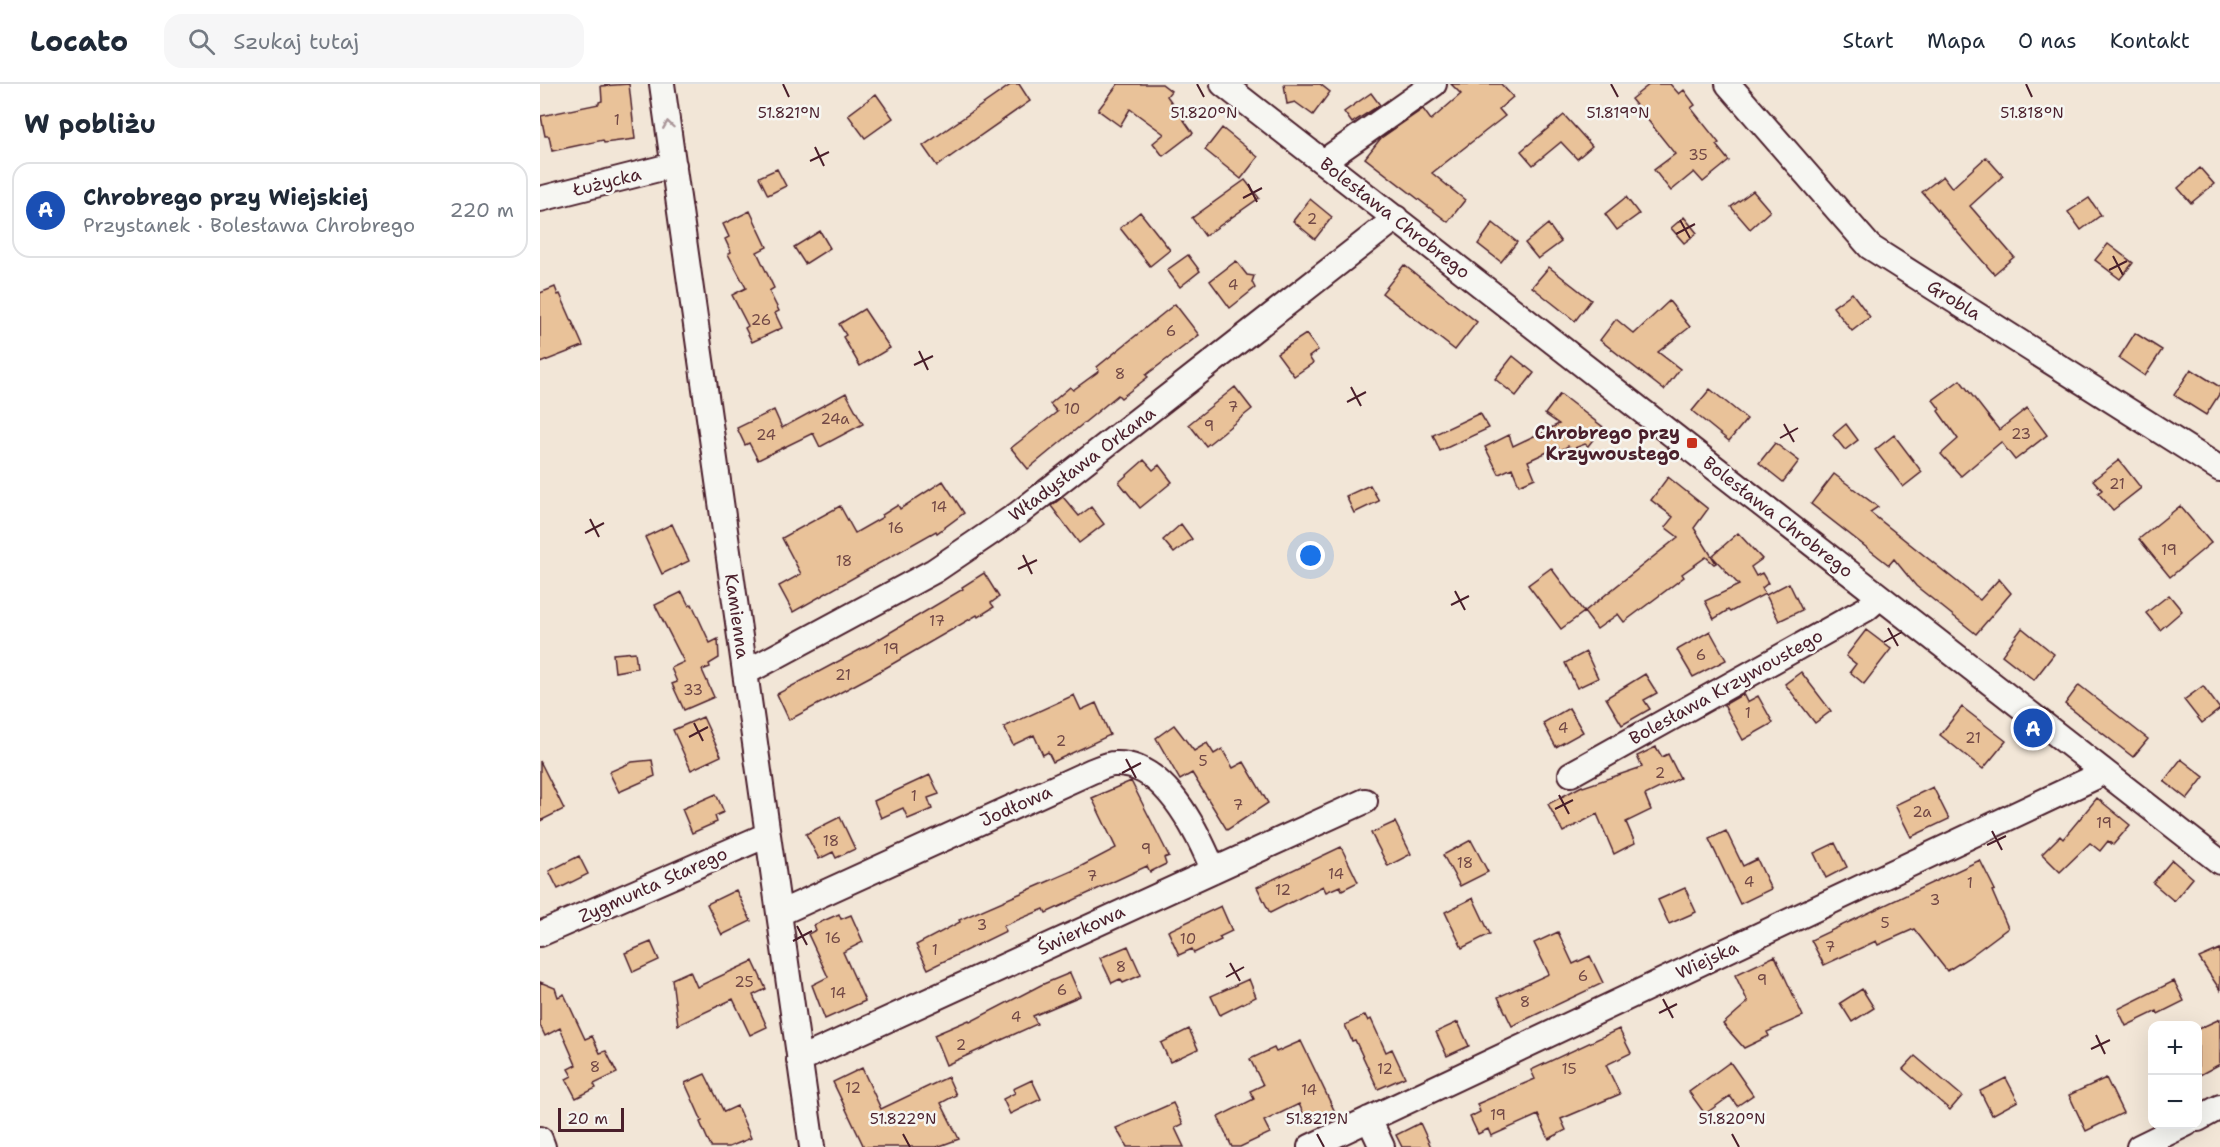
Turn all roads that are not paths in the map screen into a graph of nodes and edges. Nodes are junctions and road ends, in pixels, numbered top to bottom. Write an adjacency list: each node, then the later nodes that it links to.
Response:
1 (662, 84): 6 (street, Kamienna, one-way to 1)
2 (1223, 84): 5 (street, Bolesława Chrobrego)
3 (1434, 84): 5 (street)
4 (1728, 84): 9 (street, Grobla)
5 (1323, 162): 8 (street, Bolesława Chrobrego)
6 (674, 165): 7 (street, Łużycka); 11 (street, Kamienna)
7 (540, 199)
8 (1396, 218): 10 (street, Bolesława Chrobrego); 11 (street, Władysława Orkana)
9 (2220, 469)
10 (1880, 597): 12 (street, Bolesława Chrobrego); 13 (street, Bolesława Krzywoustego)
11 (745, 673): 15 (street, Kamienna)
12 (2101, 769): 16 (street, Bolesława Chrobrego); 23 (street, Wiejska)
13 (1571, 774)
14 (1365, 801): 17 (street, Świerkowa)
15 (767, 835): 18 (street, Kamienna); 19 (street, Zygmunta Starego)
16 (2220, 862)
17 (1213, 869): 18 (street, Jodłowa); 20 (street, Świerkowa)
18 (780, 913): 20 (street, Kamienna)
19 (540, 934)
20 (799, 1060): 27 (street, Kamienna)
21 (2220, 1107): 22 (street)
22 (2202, 1117)
23 (1369, 1119): 28 (street, Wiejska); 29 (street)
24 (2177, 1129): 30 (street)
25 (540, 1139): 26 (street)
26 (543, 1147)
27 (812, 1147)
28 (1311, 1147)
29 (1382, 1147)
30 (2139, 1147)

